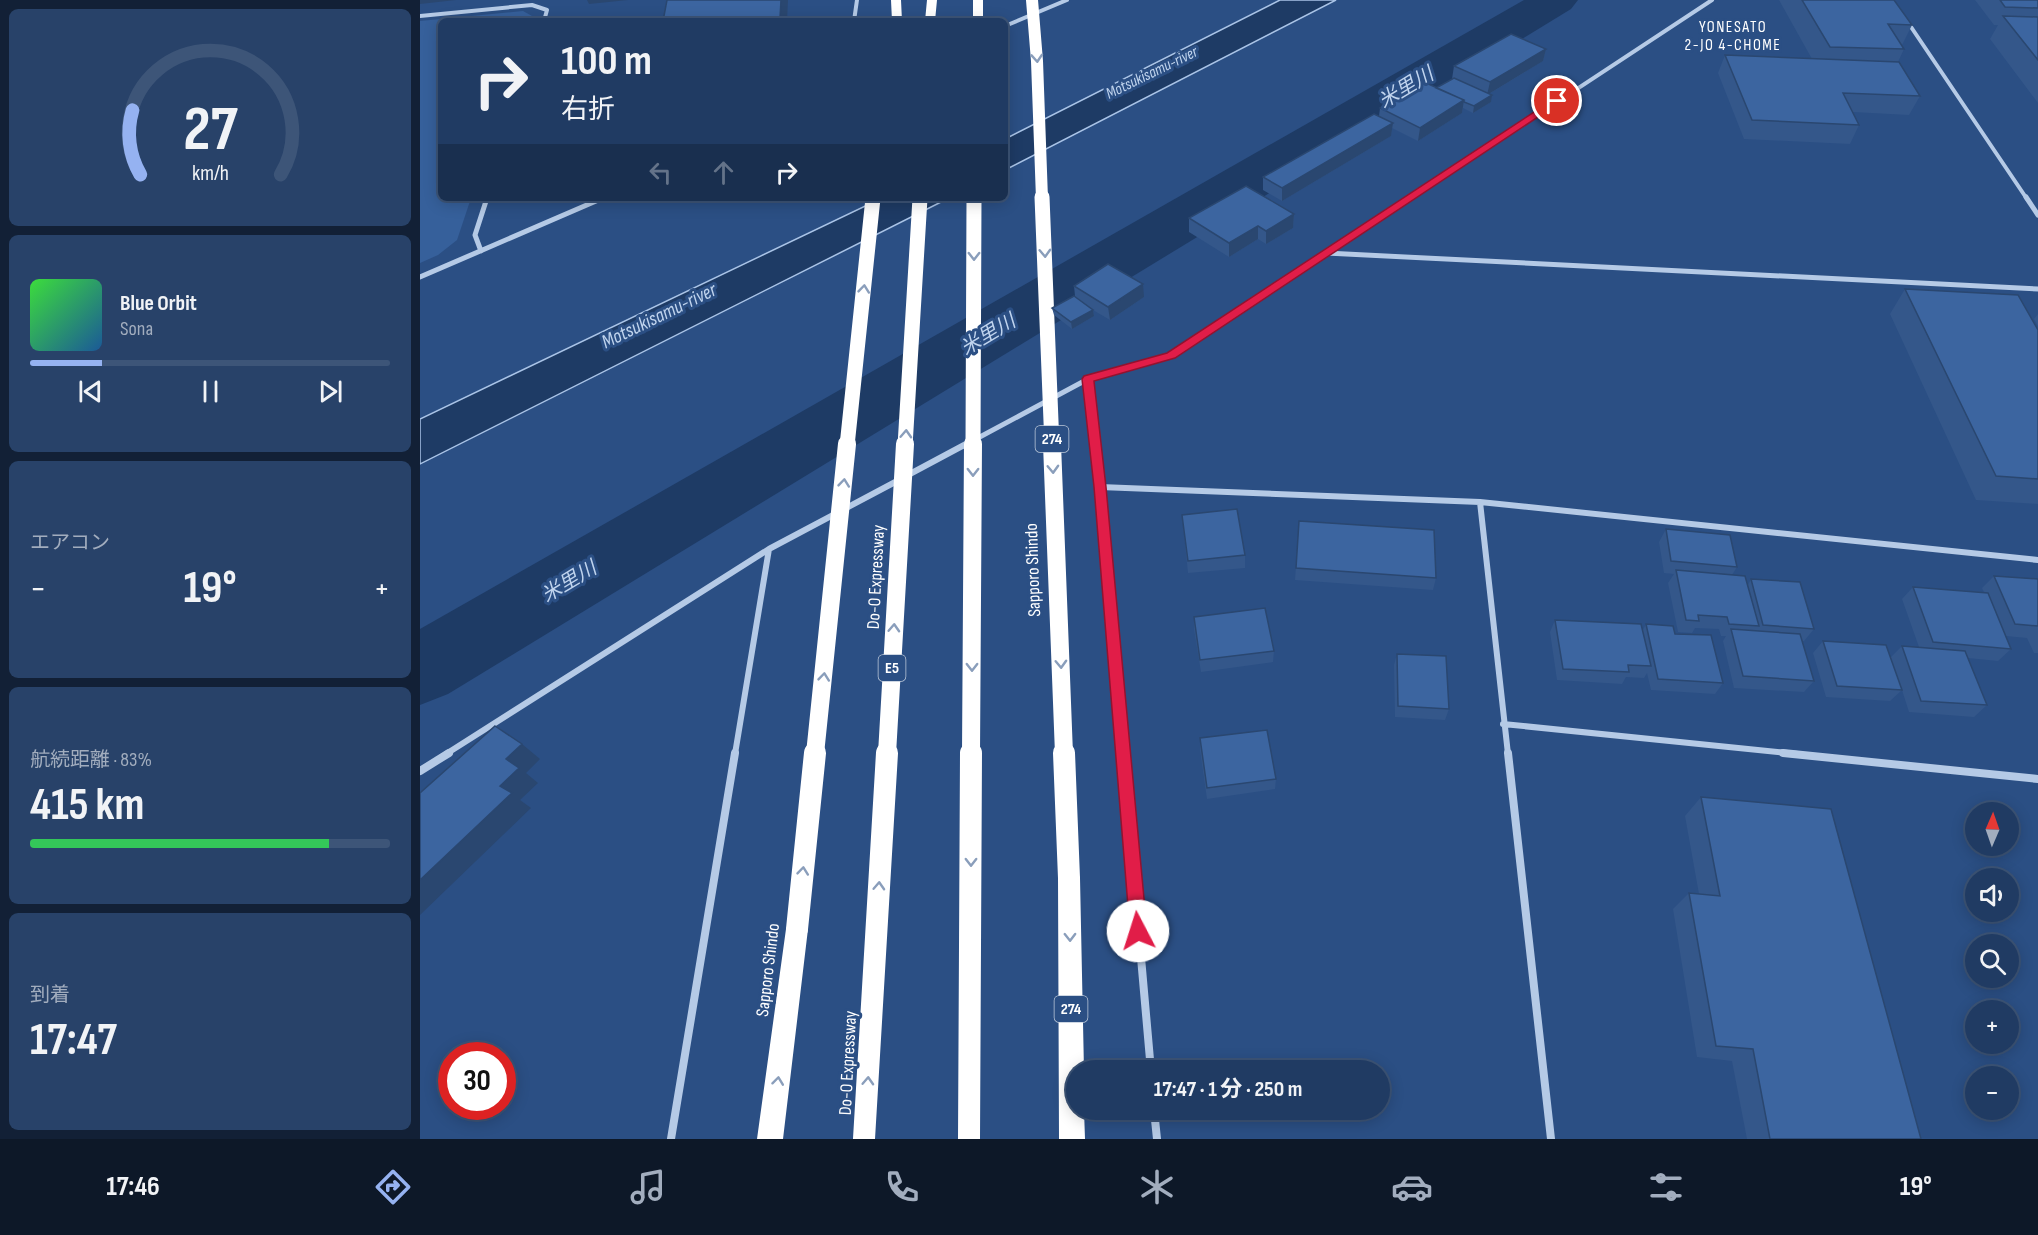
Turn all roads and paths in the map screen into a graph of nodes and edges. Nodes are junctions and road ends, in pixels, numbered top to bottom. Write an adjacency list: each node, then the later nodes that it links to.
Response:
1 (857, 0): 10 (street)
2 (896, 0): 11 (highway)
3 (932, 0): 12 (highway)
4 (978, 0): 13 (highway)
5 (1032, 0): 40 (highway, Sapporo Shindo / 274, one-way to 40, bridge)
6 (1067, 0): 15 (street)
7 (1712, 0): 23 (street)
8 (420, 16): 9 (street)
9 (545, 18)
10 (854, 18)
11 (897, 18)
12 (930, 18)
13 (978, 18)
14 (1906, 20): 21 (street)
15 (1008, 25)
16 (486, 201): 22 (street)
17 (596, 201): 22 (street)
18 (873, 201): 37 (highway, Sapporo Shindo, one-way to 18, bridge)
19 (920, 201): 38 (highway, Do-O Expressway / E5, one-way to 19, bridge)
20 (974, 201): 39 (highway, one-way to 39, bridge)
21 (2038, 215)
22 (481, 251): 24 (street)
23 (1326, 254): 25 (street); 26 (street)
24 (420, 277)
25 (2038, 289)
26 (1088, 379): 27 (street); 29 (street)
27 (1100, 487): 28 (street); 34 (street)
28 (1480, 502): 30 (street); 31 (street)
29 (769, 549): 32 (street); 36 (street)
30 (2038, 560)
31 (1503, 724): 33 (street); 42 (street)
32 (420, 771)
33 (2038, 779)
34 (1150, 1060)
35 (1155, 1120): 41 (street)
36 (671, 1139)
37 (770, 1139)
38 (864, 1139)
39 (969, 1139)
40 (1072, 1139)
41 (1156, 1139)
42 (1551, 1139)

